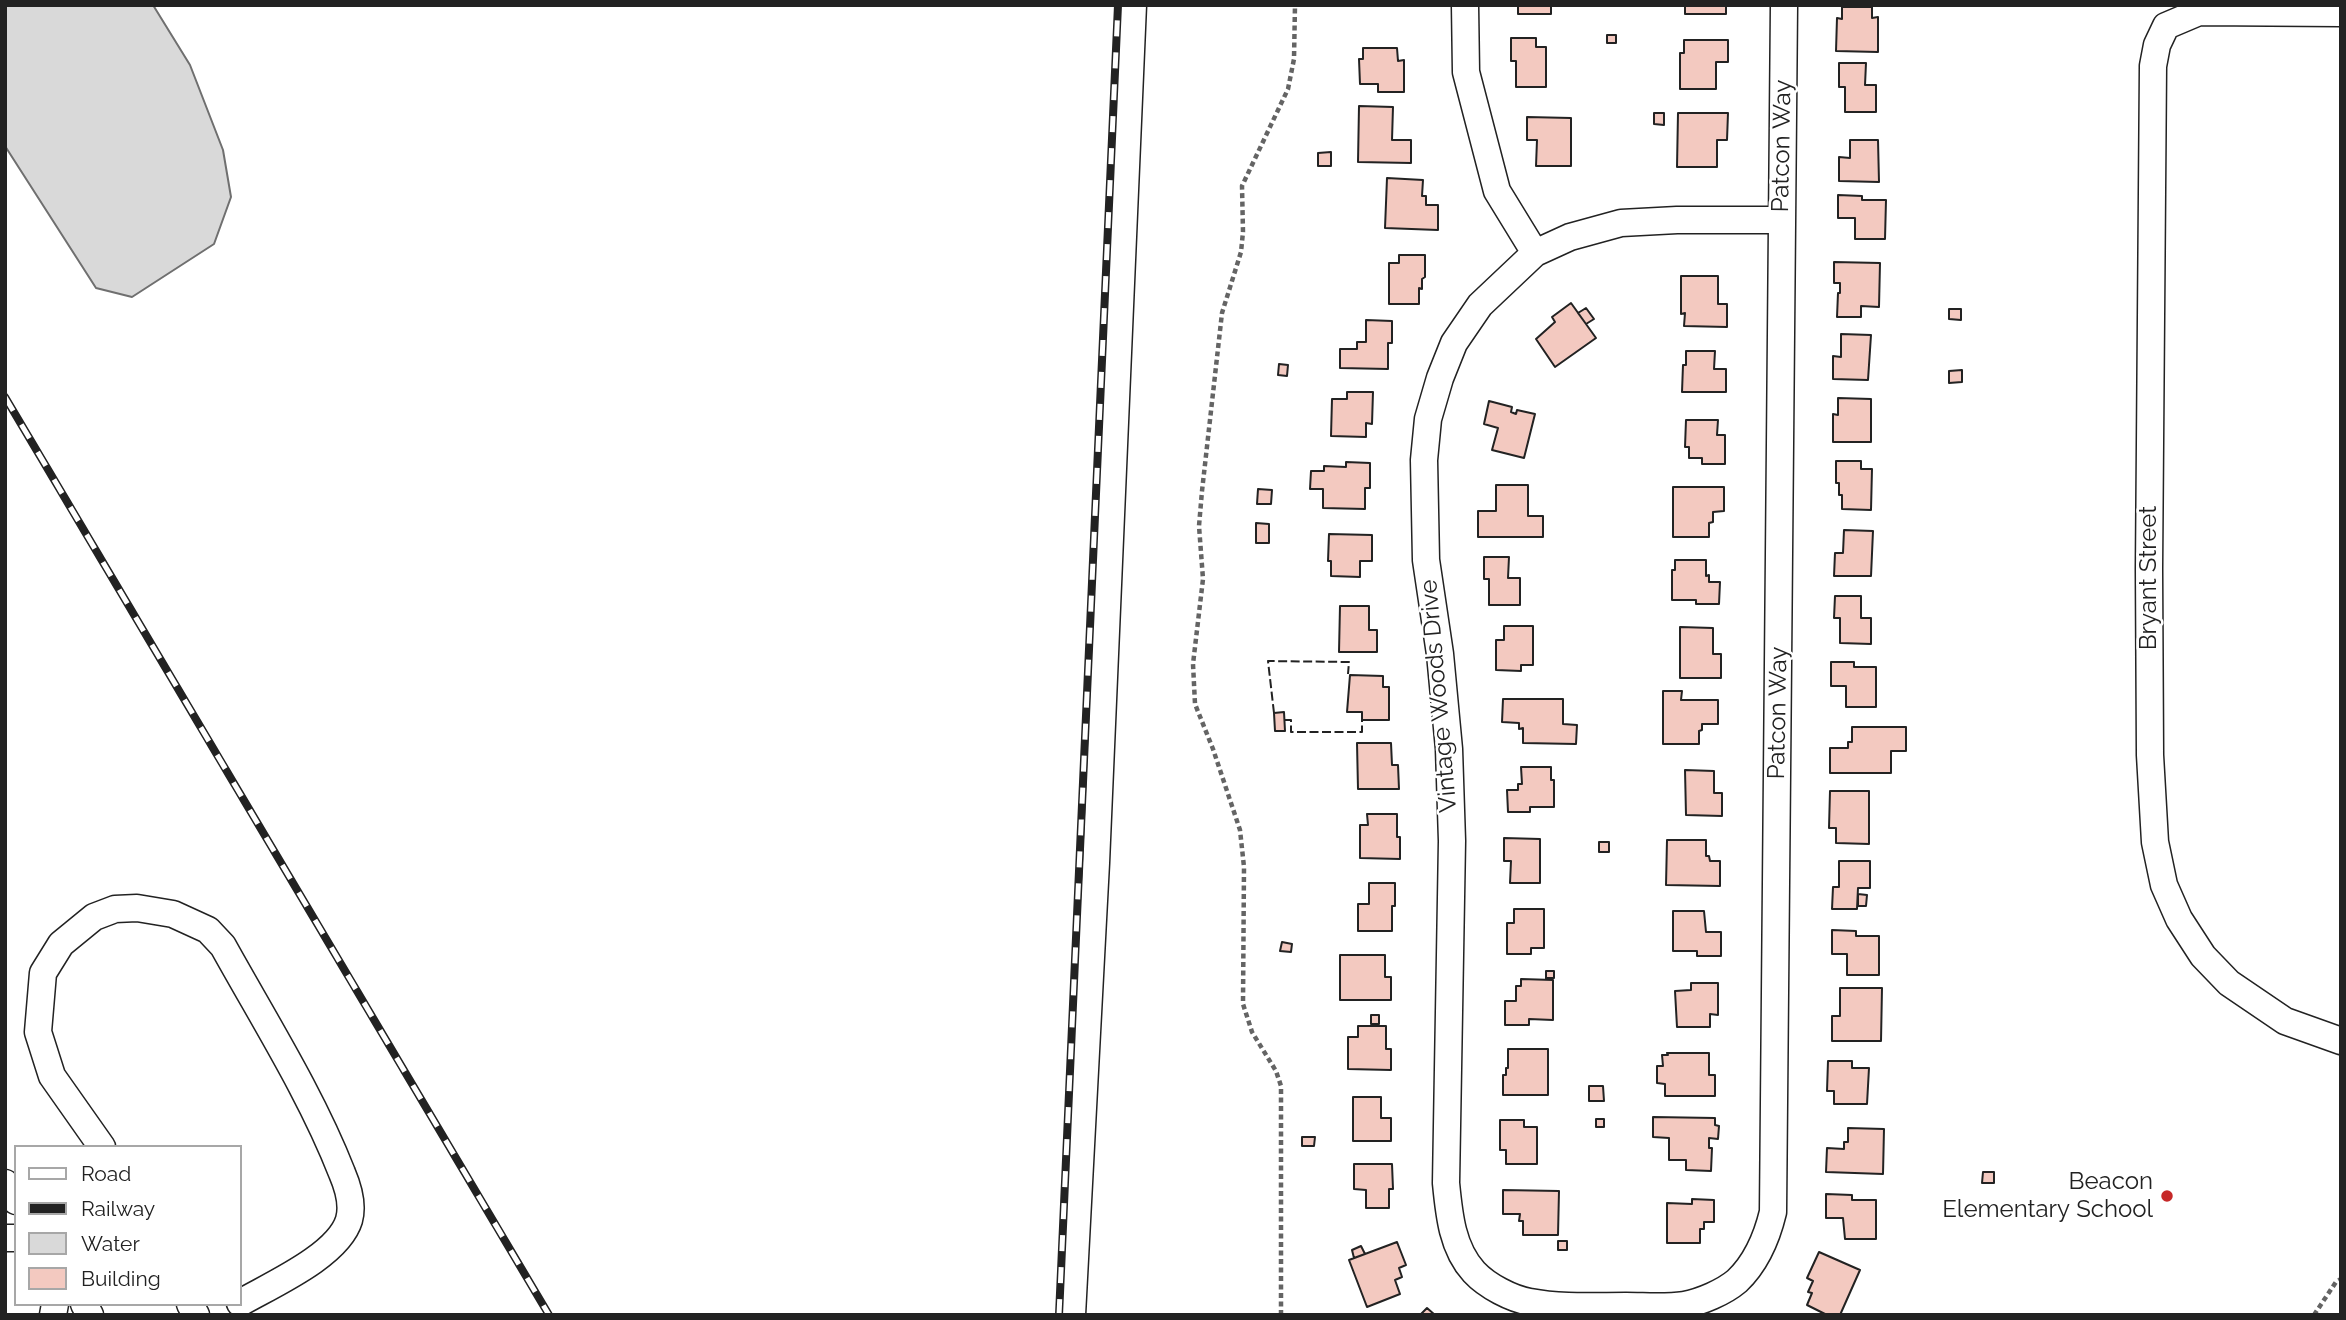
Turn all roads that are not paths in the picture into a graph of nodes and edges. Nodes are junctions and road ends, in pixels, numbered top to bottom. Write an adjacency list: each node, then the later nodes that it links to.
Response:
1 (1133, 5): 11 (street)
2 (1465, 5): 6 (street)
3 (1784, 5): 5 (street, Patcon Way)
4 (2341, 13): 7 (street, Bryant Street)
5 (1781, 220): 6 (street, Vintage Woods Drive); 10 (street, Patcon Way)
6 (1535, 253): 10 (street, Vintage Woods Drive)
7 (2341, 1041)
8 (101, 1145): 9 (street)
9 (242, 1301)
10 (1614, 1306)
11 (1072, 1315)

